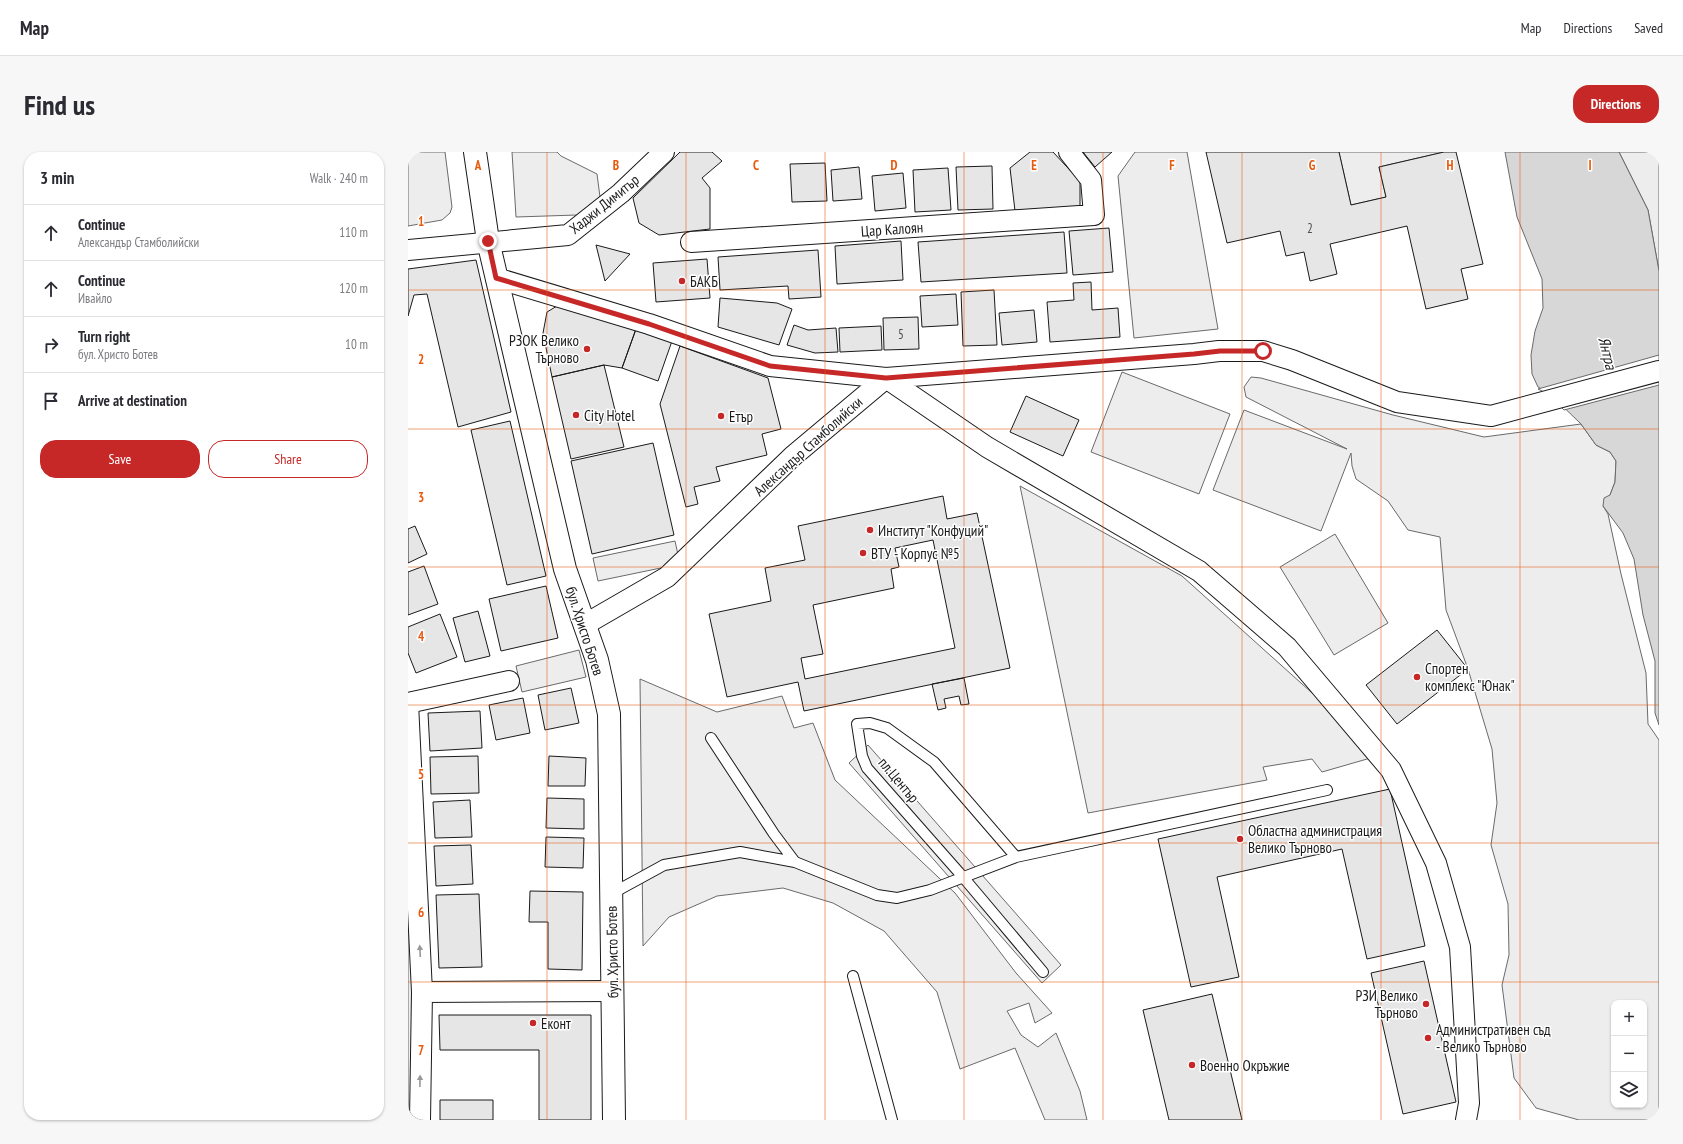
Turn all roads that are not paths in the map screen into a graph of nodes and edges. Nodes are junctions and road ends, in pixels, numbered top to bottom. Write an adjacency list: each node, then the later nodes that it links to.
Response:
1 (475, 152): 4 (main road, бул. Христо Ботев)
2 (664, 152): 4 (street, Хаджи Димитър)
3 (1069, 152): 5 (street, Цар Калоян)
4 (488, 241): 6 (street, Хаджи Димитър); 7 (main road, бул. Христо Ботев)
5 (691, 242)
6 (408, 250)
7 (496, 278): 9 (street); 10 (main road, бул. Христо Ботев)
8 (1659, 371): 9 (street)
9 (886, 378): 10 (street, Александър Стамболийски); 26 (street)
10 (584, 625): 18 (main road, бул. Христо Ботев)
11 (509, 681): 12 (street)
12 (408, 703): 22 (street, one-way to 12)
13 (711, 738): 16 (lane)
14 (1327, 790): 15 (lane)
15 (1016, 857): 17 (lane); 17 (lane, пл.Център)
16 (795, 862): 17 (lane); 18 (lane)
17 (963, 877): 19 (lane, пл.Център)
18 (611, 894): 21 (main road, бул. Христо Ботев)
19 (1044, 972)
20 (853, 976): 25 (lane)
21 (613, 991): 22 (street); 24 (main road, бул. Христо Ботев)
22 (422, 992): 23 (street, one-way to 22)
23 (420, 1120)
24 (614, 1120)
25 (892, 1120)
26 (1466, 1120)

